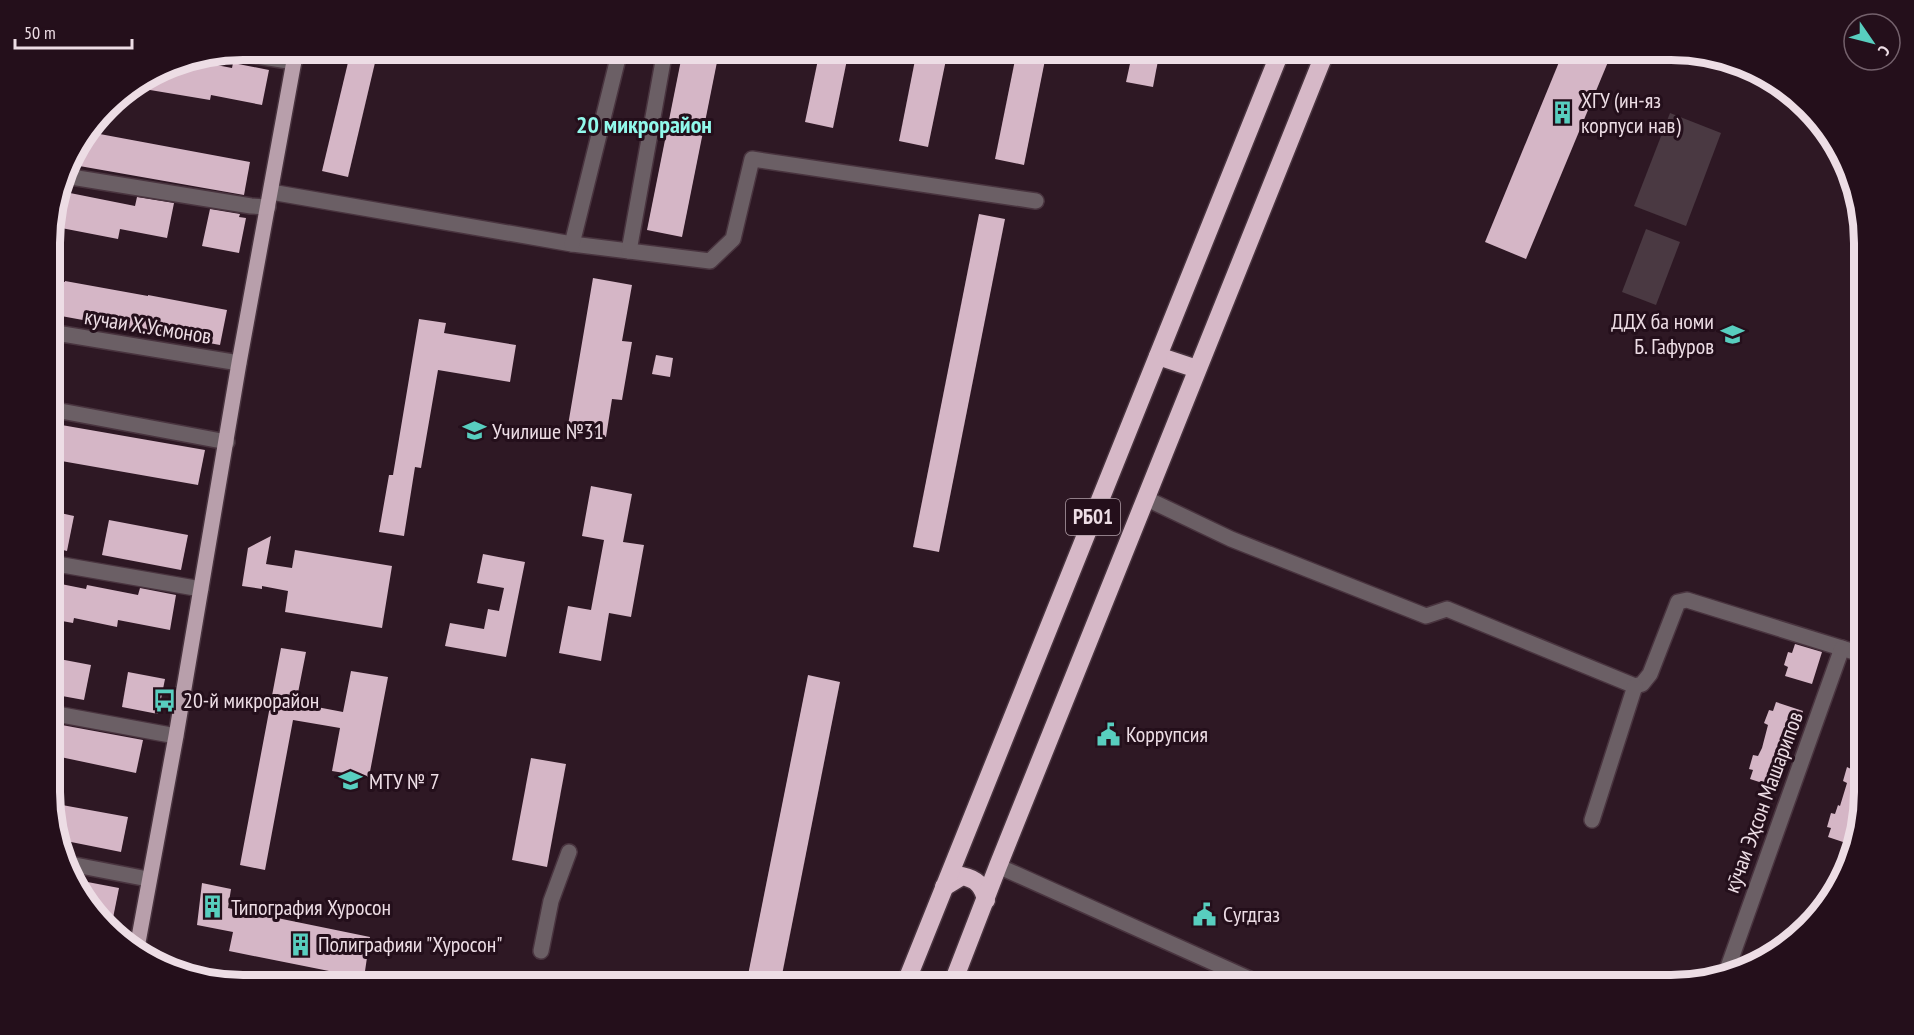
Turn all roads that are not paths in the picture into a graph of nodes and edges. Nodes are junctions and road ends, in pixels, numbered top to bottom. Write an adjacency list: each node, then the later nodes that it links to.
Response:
1 (294, 60): 7 (main road)
2 (618, 60): 9 (street)
3 (662, 60): 10 (street)
4 (1277, 60): 12 (highway, РБ01)
5 (1322, 60): 14 (highway, РБ01)
6 (73, 177): 7 (street)
7 (269, 200): 9 (street); 13 (main road)
8 (1036, 201): 10 (street)
9 (572, 244): 10 (street)
10 (629, 251)
11 (60, 334): 13 (street, кучаи Х.Усмонов)
12 (1158, 356): 14 (highway); 26 (highway, РБ01)
13 (239, 363): 16 (main road)
14 (1197, 369): 17 (highway, РБ01)
15 (60, 412): 16 (street)
16 (227, 442): 19 (main road)
17 (1145, 498): 22 (street); 29 (highway, РБ01)
18 (60, 564): 19 (street)
19 (201, 589): 24 (main road)
20 (1842, 648): 21 (street); 22 (street); 35 (street, кӯчаи Эҳсон Машарипов)
21 (1854, 652)
22 (1635, 686): 25 (street)
23 (60, 715): 24 (street)
24 (176, 736): 30 (main road)
25 (1592, 820)
26 (960, 849): 29 (highway); 31 (highway, РБ01)
27 (569, 852): 34 (street)
28 (76, 865): 30 (street)
29 (998, 866): 32 (highway, РБ01); 38 (street)
30 (148, 879): 33 (main road)
31 (944, 887): 32 (highway); 36 (highway, РБ01)
32 (986, 900): 37 (highway, РБ01)
33 (137, 941)
34 (541, 951)
35 (1729, 965)
36 (909, 975)
37 (956, 975)
38 (1241, 975)

